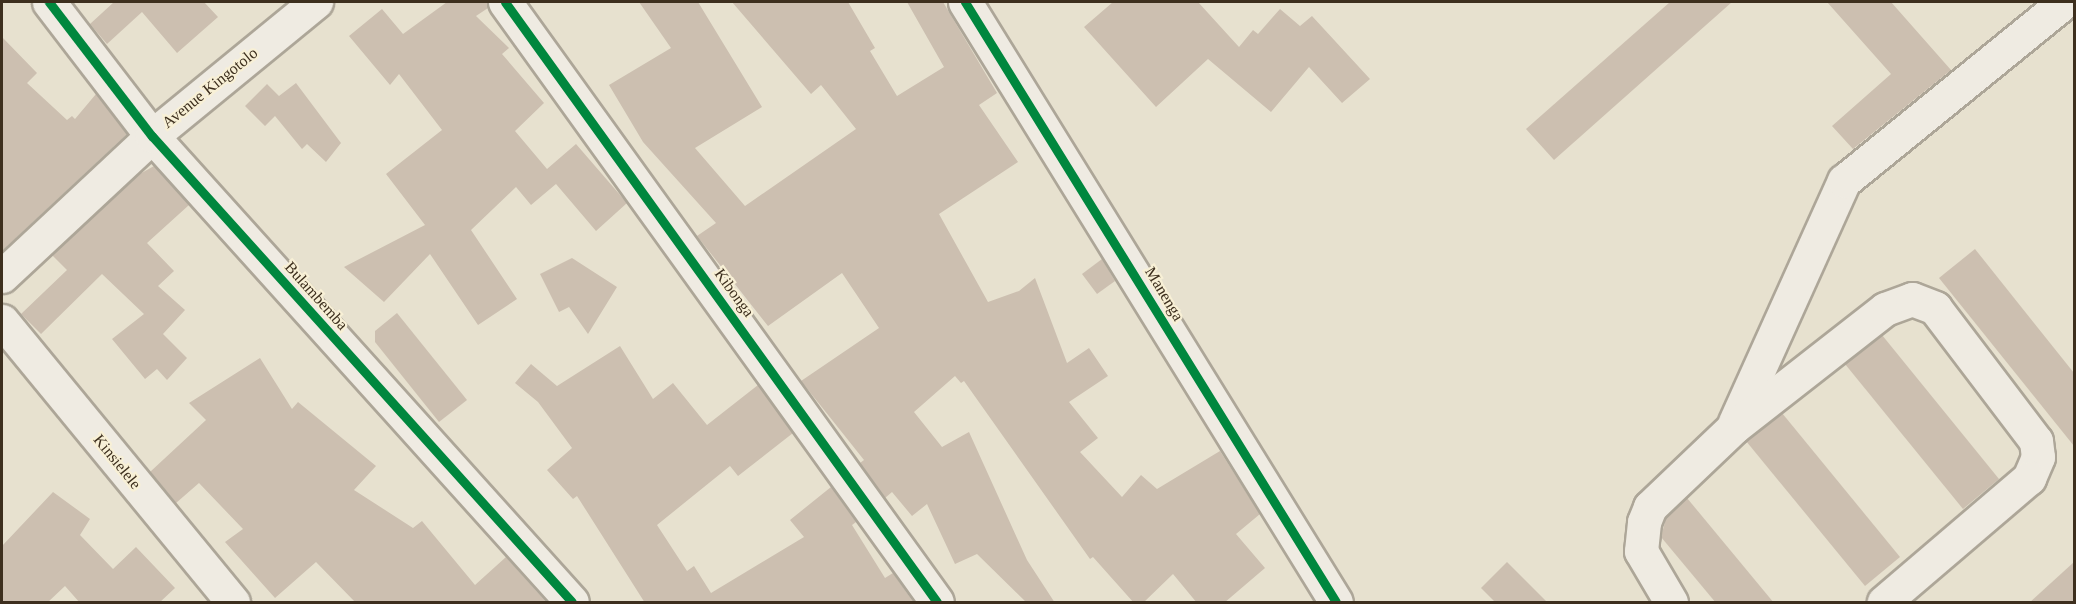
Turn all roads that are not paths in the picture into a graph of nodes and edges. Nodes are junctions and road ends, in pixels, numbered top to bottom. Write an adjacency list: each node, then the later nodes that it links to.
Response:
1 (49, 2): 6 (street, Bulambemba)
2 (316, 2): 6 (street, Avenue Kingotolo)
3 (505, 2): 12 (street, Kibonga)
4 (965, 2): 13 (street, Manenga)
5 (2064, 2): 9 (street)
6 (152, 136): 7 (street, Avenue Kingotolo); 11 (street, Bulambemba)
7 (2, 276)
8 (2, 321): 10 (street, Kinsielele)
9 (1734, 427): 14 (street); 15 (street)
10 (233, 603)
11 (572, 603)
12 (937, 603)
13 (1336, 603)
14 (1671, 603)
15 (1884, 603)

